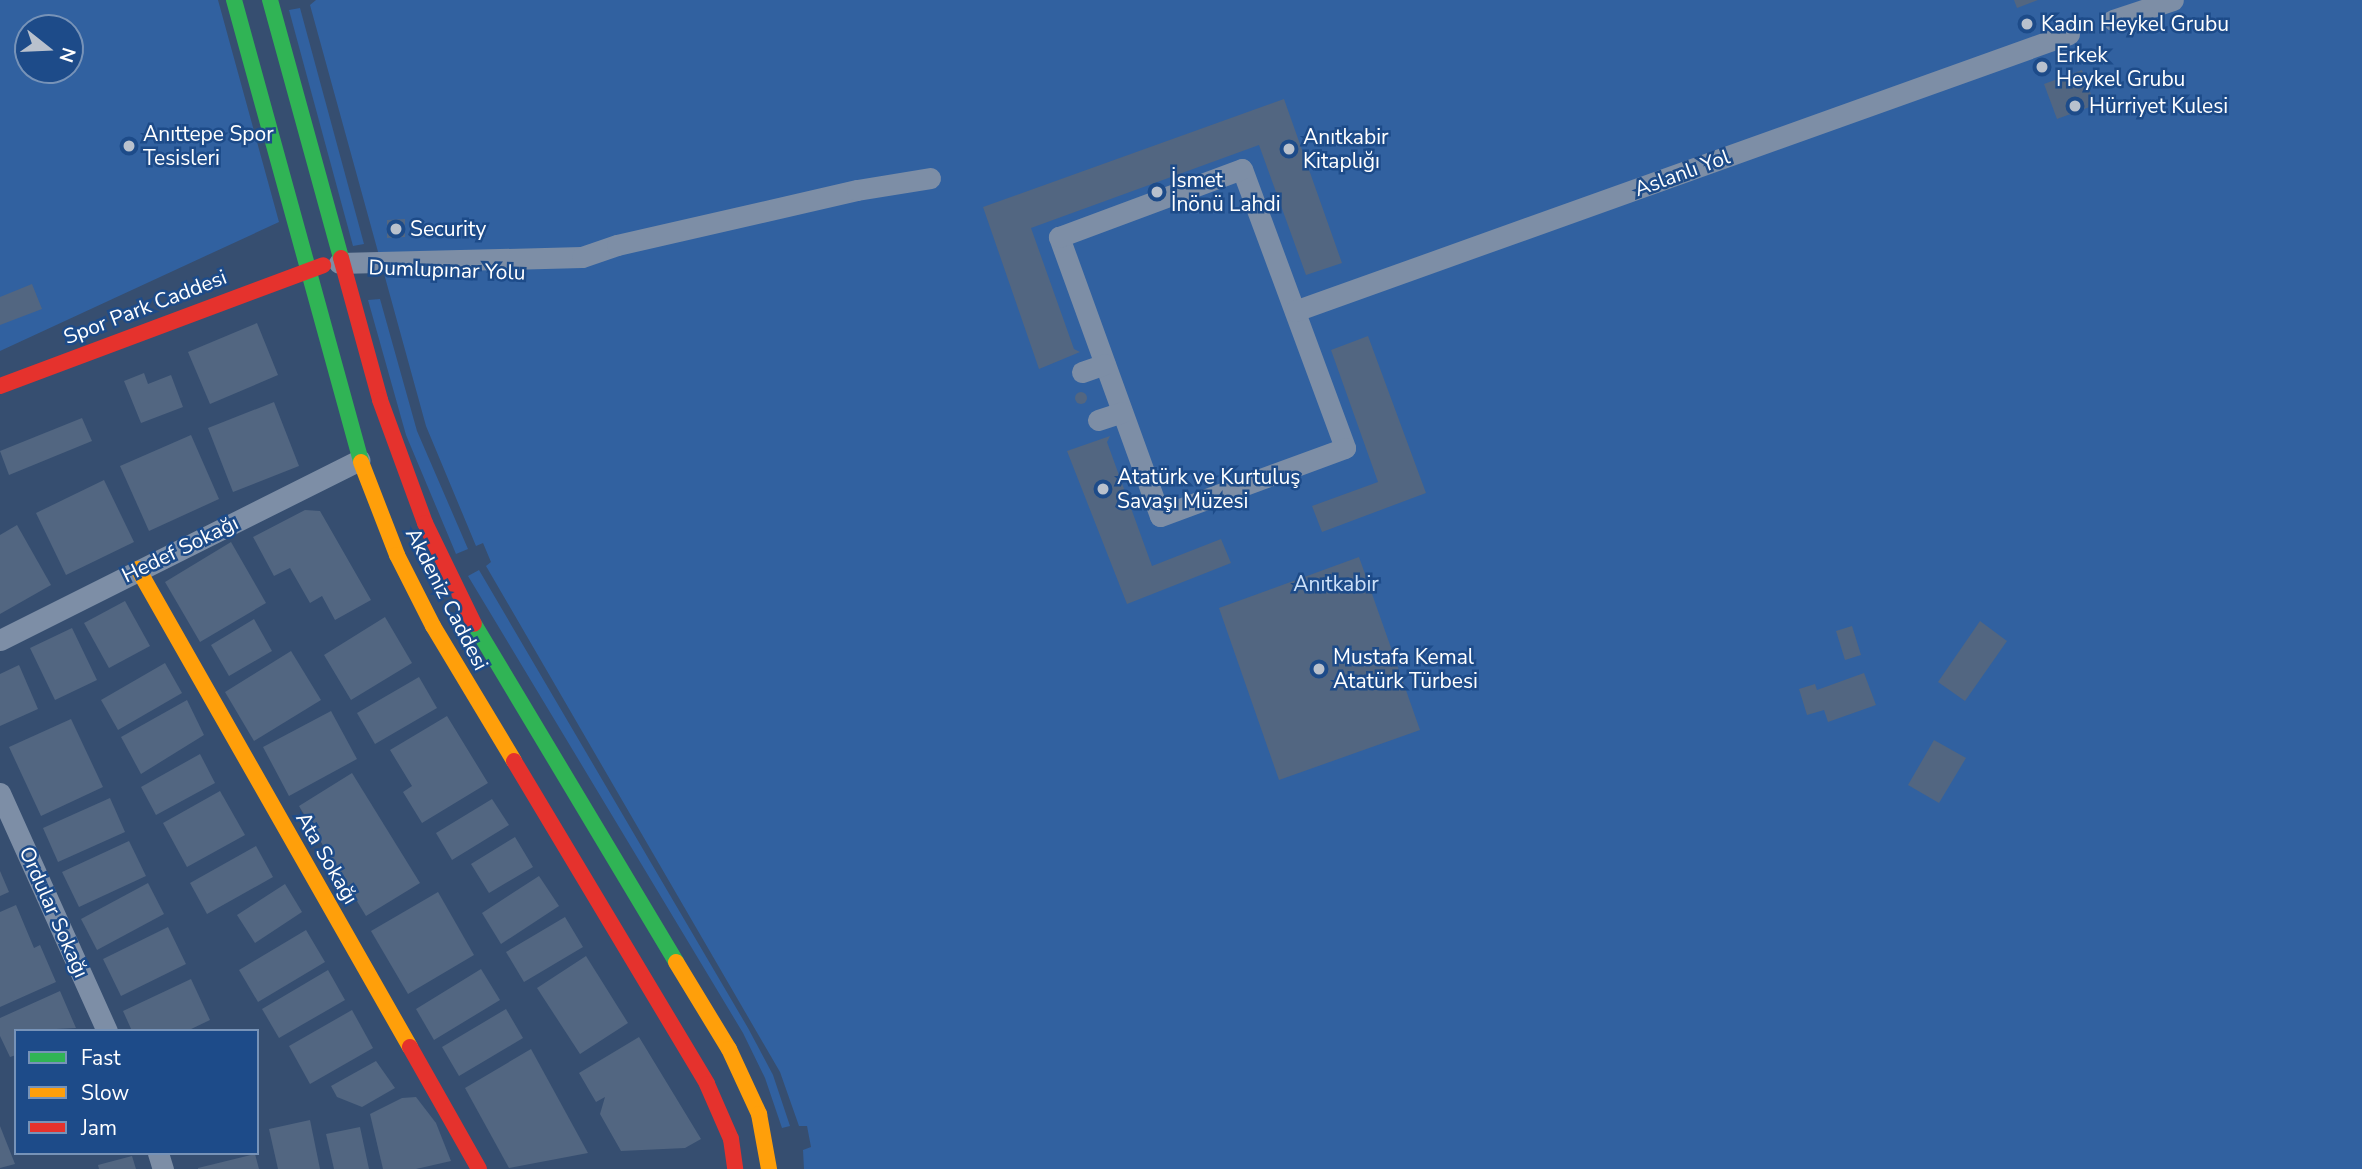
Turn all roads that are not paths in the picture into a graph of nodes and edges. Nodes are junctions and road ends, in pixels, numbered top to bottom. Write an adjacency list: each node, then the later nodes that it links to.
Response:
1 (234, 0): 8 (main road, Akdeniz Caddesi)
2 (270, 0): 7 (main road, Akdeniz Caddesi)
3 (2173, 0): 4 (street)
4 (2113, 20)
5 (2069, 34): 9 (street, Aslanlı Yol)
6 (930, 178): 7 (street, Dumlupınar Yolu)
7 (339, 263): 8 (main road, Spor Park Caddesi); 22 (main road, Akdeniz Caddesi)
8 (306, 268): 12 (main road, Spor Park Caddesi); 15 (main road, Akdeniz Caddesi)
9 (1295, 311): 10 (street); 13 (street)
10 (1105, 364): 11 (street); 13 (street)
11 (1082, 372)
12 (0, 386)
13 (1122, 412): 14 (street)
14 (1098, 420)
15 (360, 460): 16 (street, Hedef Sokağı); 21 (main road, Akdeniz Caddesi)
16 (138, 569): 17 (street, Hedef Sokağı); 20 (main road, Ata Sokağı)
17 (0, 640)
18 (0, 793): 19 (street, Ordular Sokağı)
19 (106, 1029)
20 (479, 1169)
21 (735, 1169)
22 (769, 1169)

